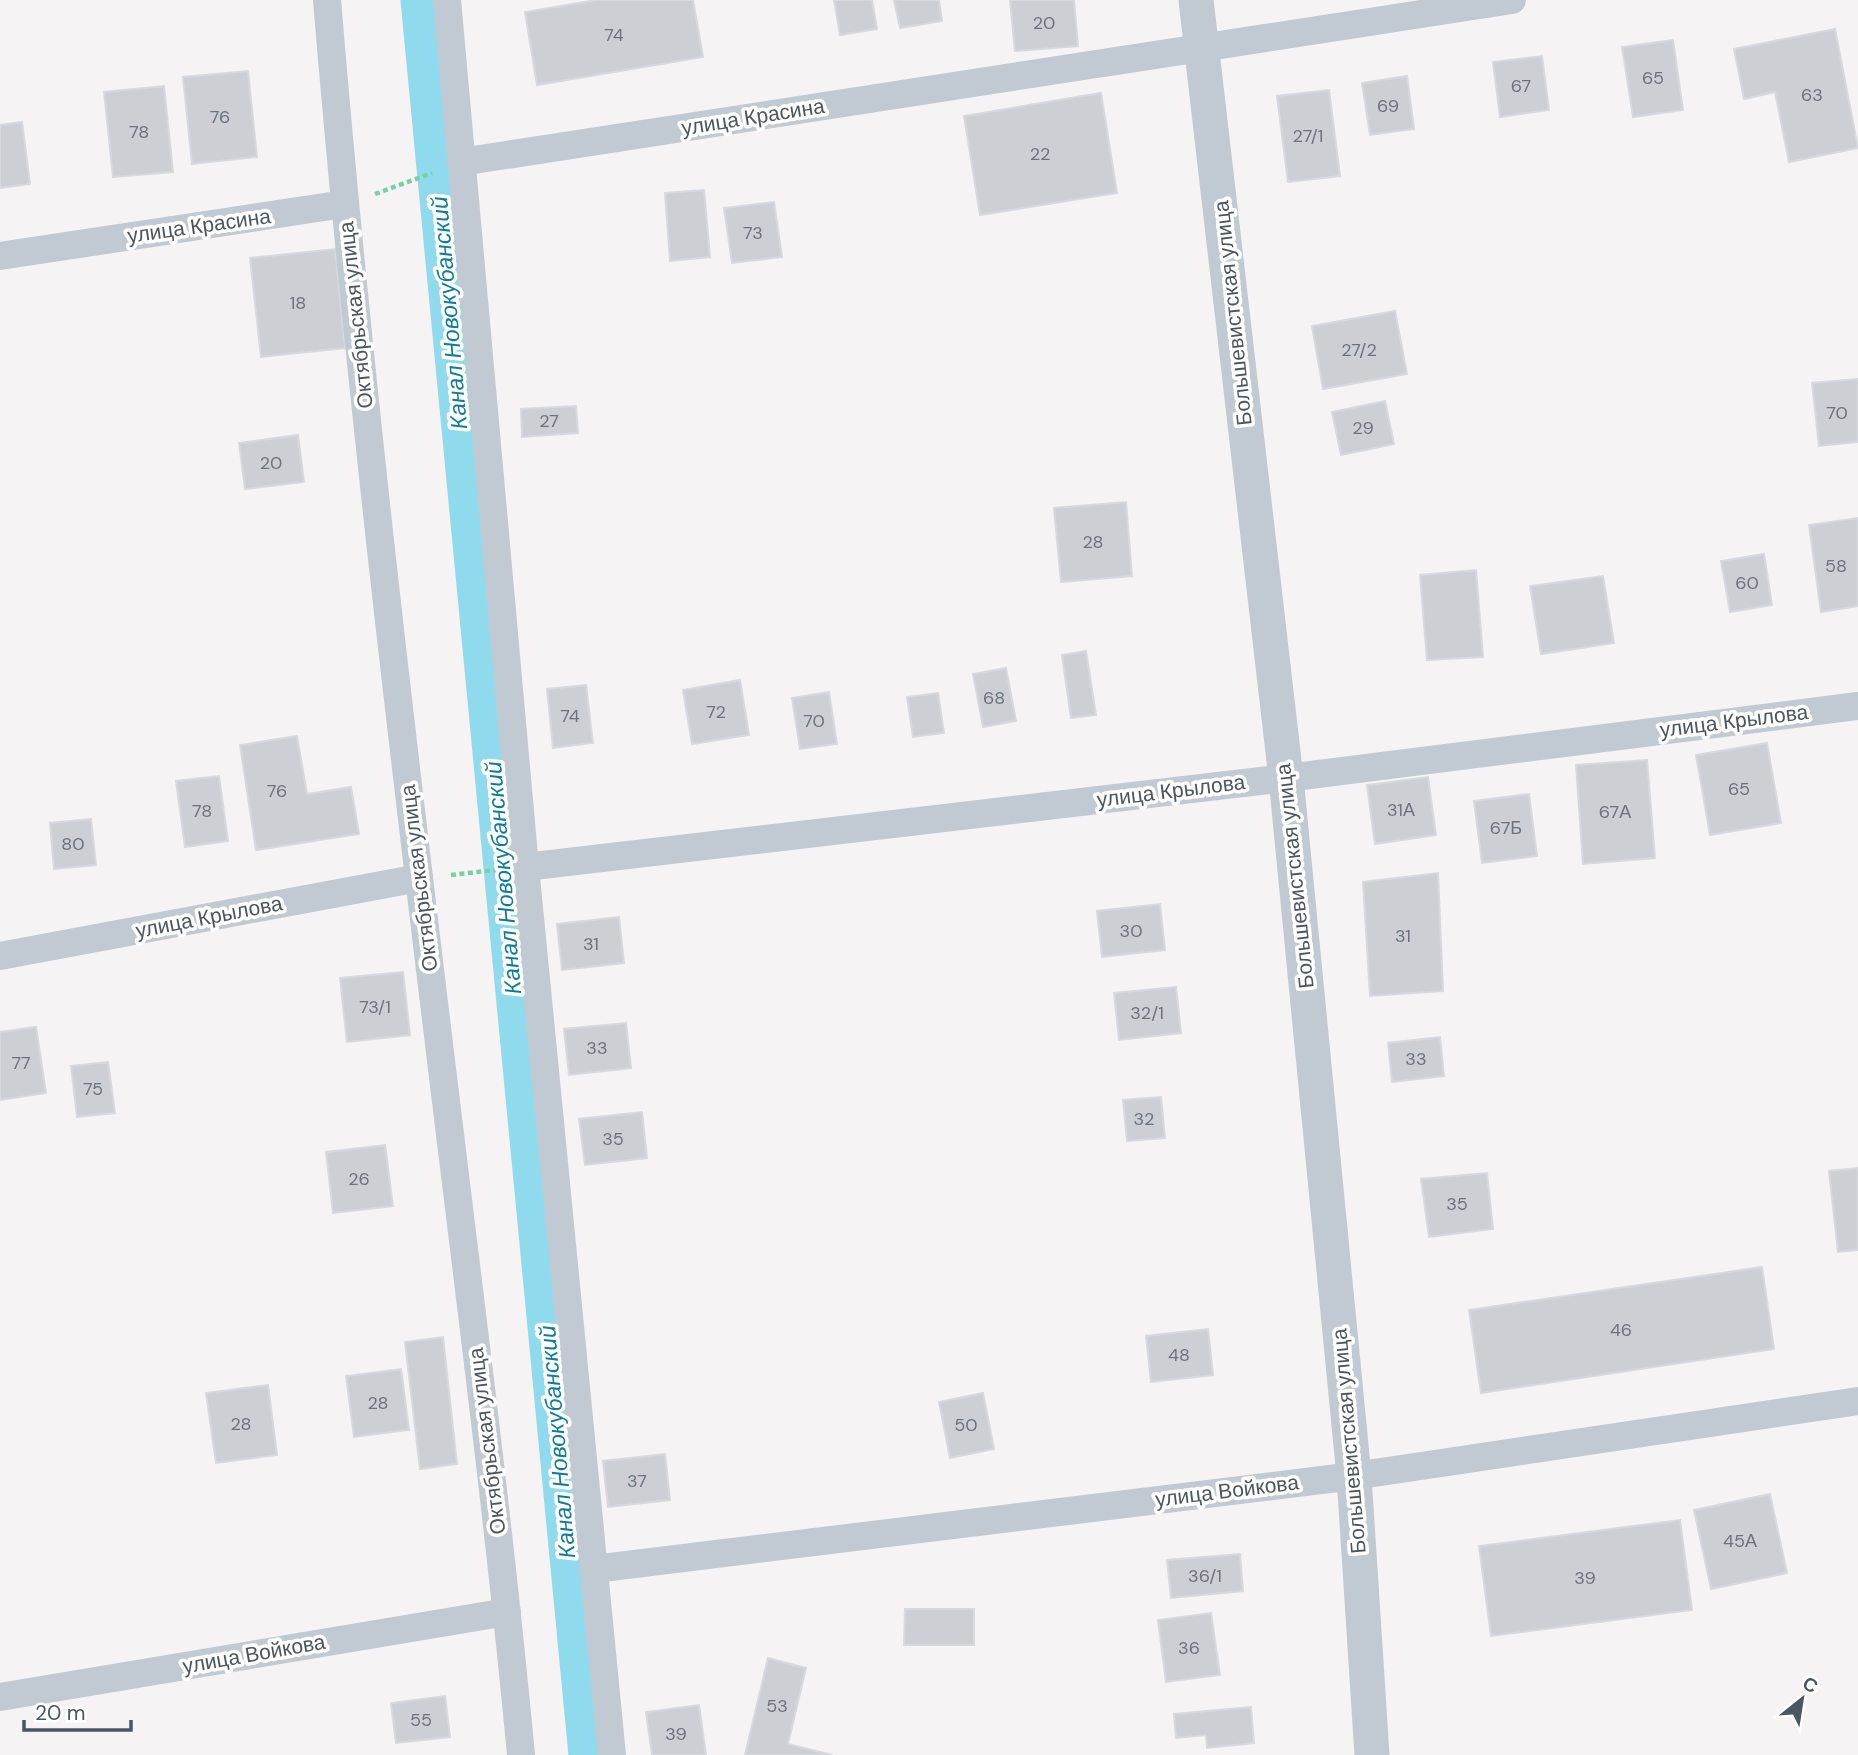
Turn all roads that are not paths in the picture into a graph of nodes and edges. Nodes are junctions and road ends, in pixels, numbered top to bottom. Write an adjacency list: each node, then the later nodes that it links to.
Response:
1 (327, 0): 7 (street, Октябрьская улица)
2 (447, 0): 6 (street)
3 (1196, 0): 5 (street, Большевистская улица)
4 (1512, 0): 5 (street, улица Красина)
5 (1202, 46): 6 (street, улица Красина); 10 (street, Большевистская улица)
6 (461, 162): 11 (street)
7 (344, 205): 8 (street, улица Красина); 12 (street, Октябрьская улица)
8 (0, 256)
9 (1858, 706): 10 (street, улица Крылова)
10 (1286, 778): 11 (street, улица Крылова); 15 (street, Большевистская улица)
11 (525, 867): 16 (street)
12 (419, 878): 13 (street, улица Крылова); 17 (street, Октябрьская улица)
13 (0, 956)
14 (1858, 1401): 15 (street, улица Войкова)
15 (1354, 1476): 16 (street, улица Войкова); 21 (street, Большевистская улица)
16 (594, 1569): 20 (street)
17 (508, 1612): 18 (street, улица Войкова); 19 (street, Октябрьская улица)
18 (0, 1697)
19 (521, 1755)
20 (612, 1755)
21 (1372, 1755)

